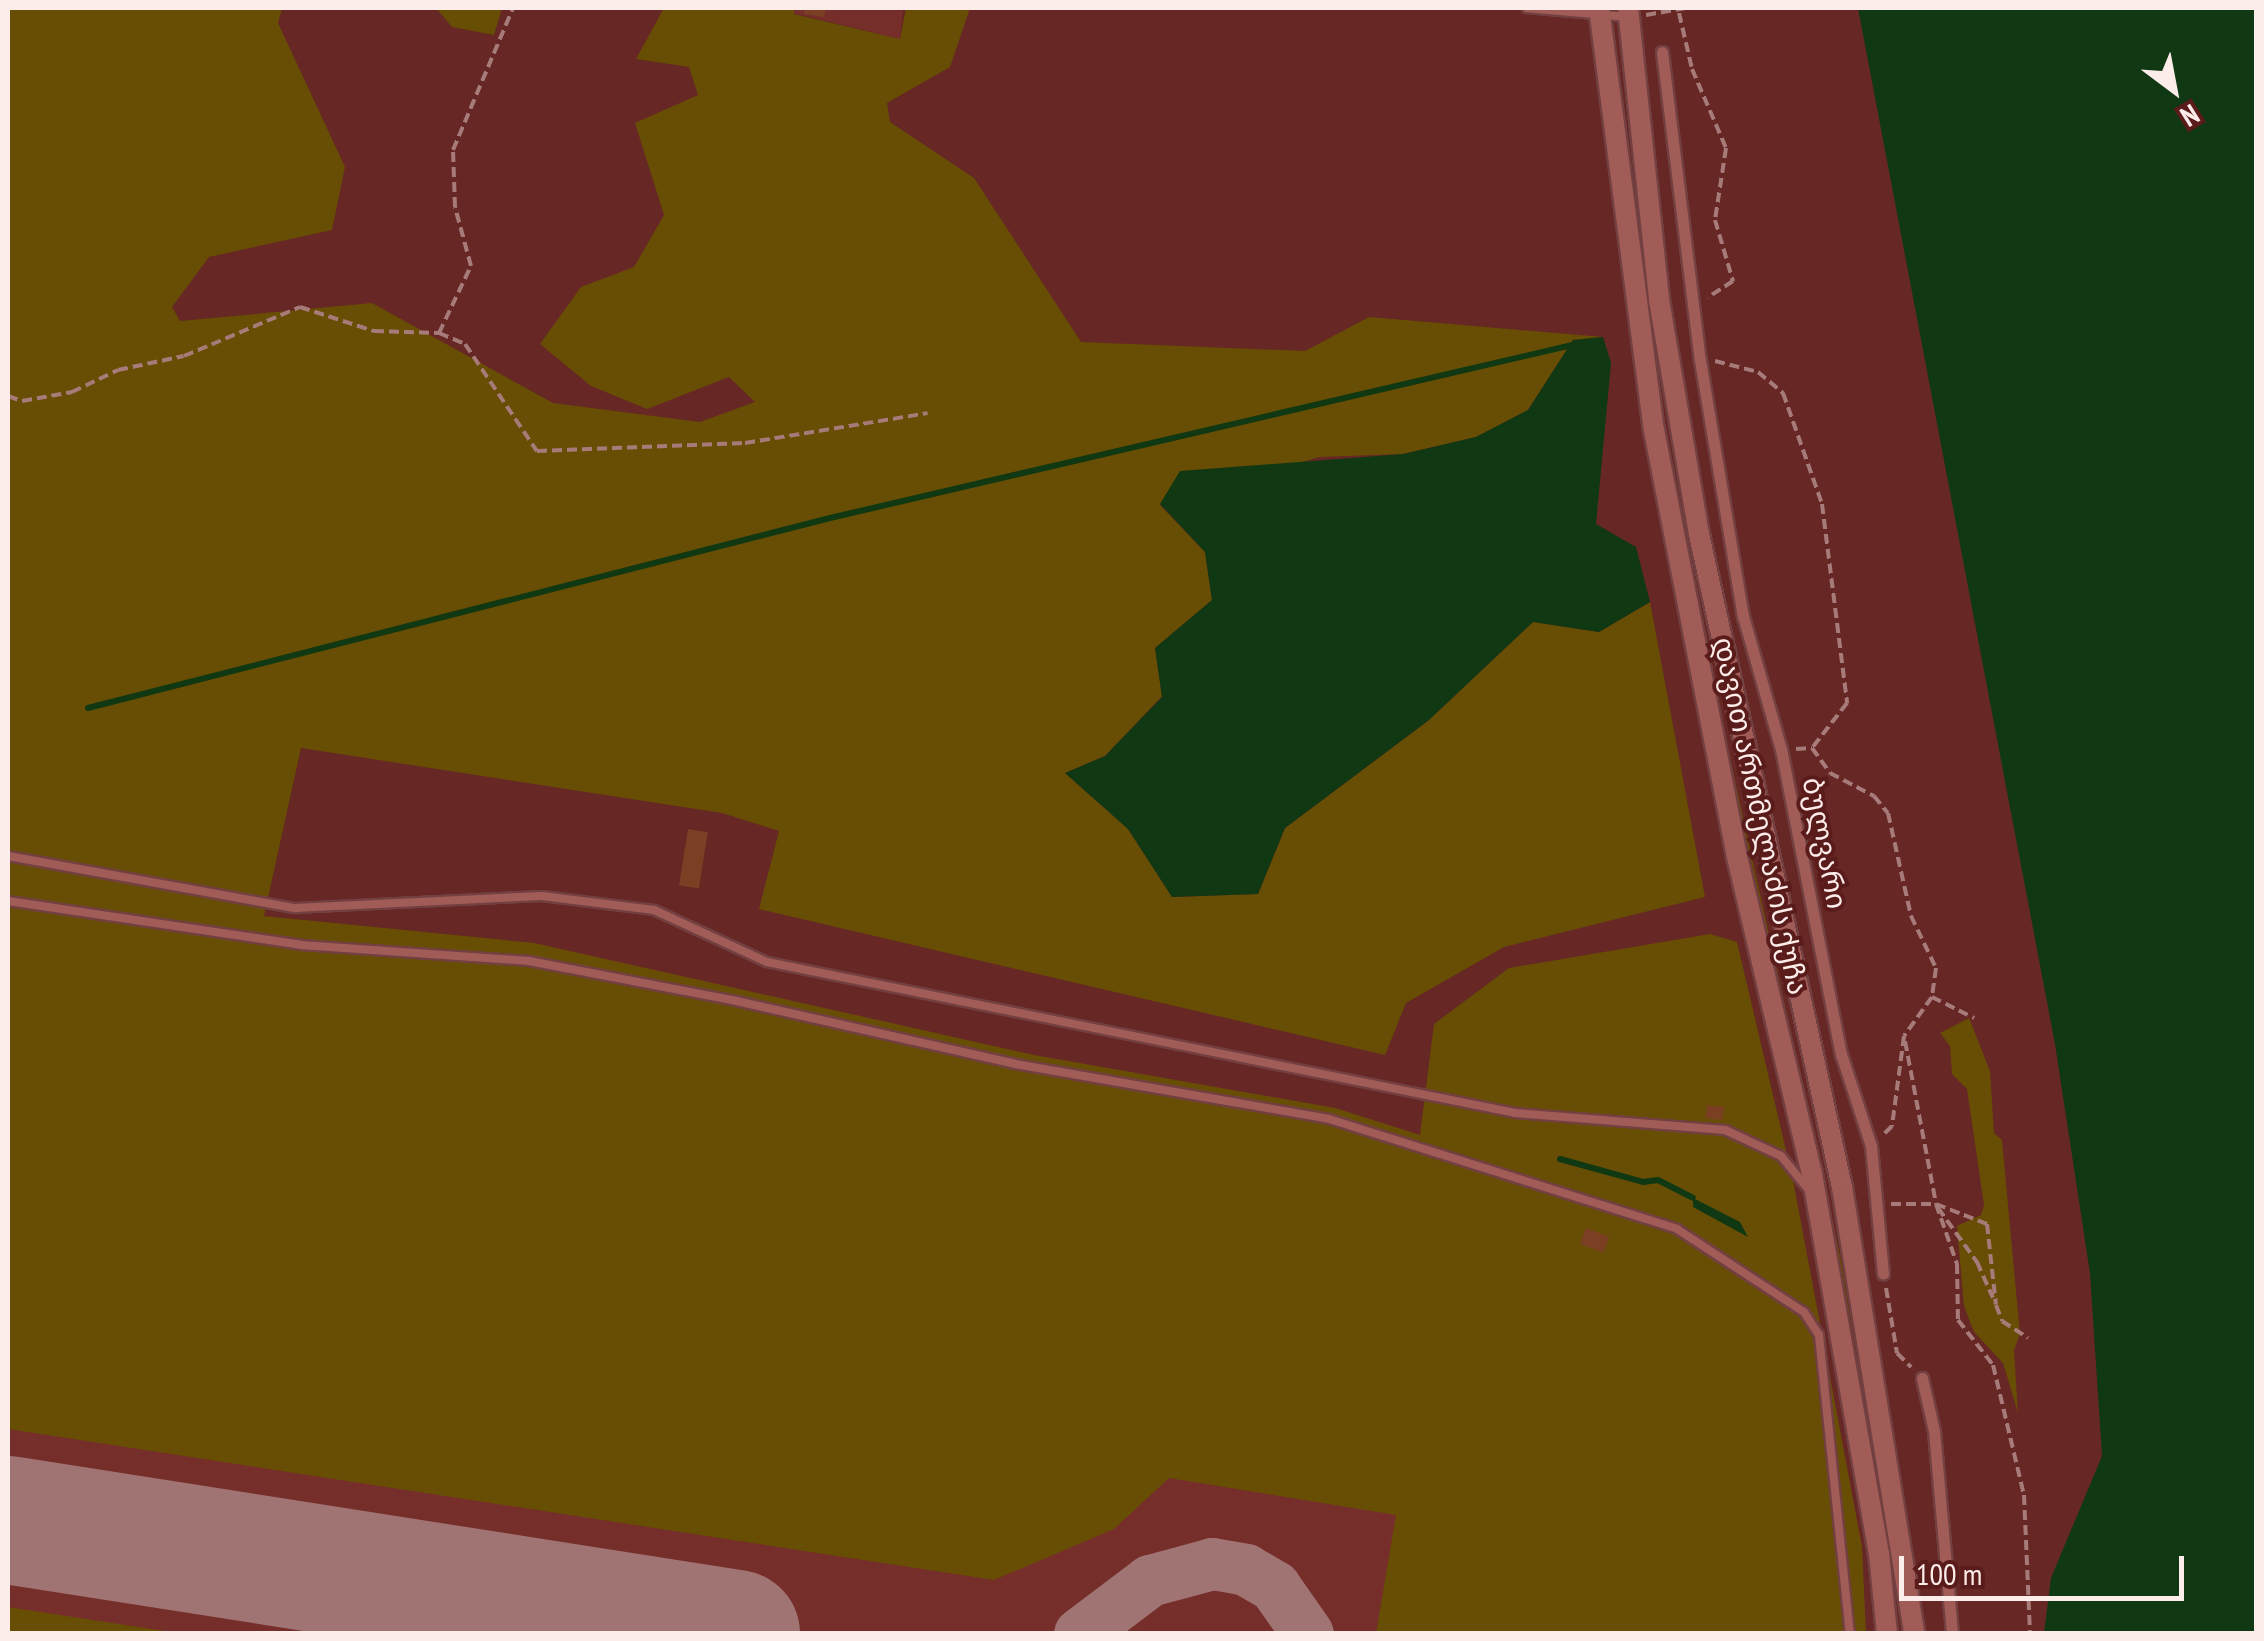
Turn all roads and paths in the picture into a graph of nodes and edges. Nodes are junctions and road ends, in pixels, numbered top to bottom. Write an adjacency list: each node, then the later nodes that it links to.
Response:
1 (513, 8): 9 (path)
2 (1526, 8): 4 (lane)
3 (1684, 8): 6 (path)
4 (1600, 11): 5 (lane); 21 (street, დავით ართმელაძის ქუჩა)
5 (1628, 12): 6 (path); 30 (street, დავით ართმელაძის ქუჩა)
6 (1678, 13): 8 (path)
7 (1662, 52): 8 (street, ბულვარი)
8 (1695, 306): 10 (street, ბულვარი)
9 (439, 333): 11 (path); 12 (path)
10 (1700, 360): 13 (path); 14 (street, ბულვარი)
11 (8, 396)
12 (928, 414)
13 (1812, 748): 14 (path); 17 (path)
14 (1781, 749): 20 (street, ბულვარი)
15 (8, 856): 21 (lane)
16 (8, 900): 28 (lane)
17 (1932, 997): 18 (path); 19 (path)
18 (1974, 1018)
19 (1904, 1036): 20 (path); 23 (path)
20 (1871, 1146): 22 (street, ბულვარი)
21 (1816, 1198): 29 (street, დავით ართმელაძის ქუჩა)
22 (1876, 1204): 23 (path); 24 (street, ბულვარი)
23 (1936, 1204): 25 (path); 25 (path); 32 (path)
24 (1883, 1274): 27 (path)
25 (1996, 1305): 26 (path)
26 (2028, 1338)
27 (1922, 1378): 31 (street)
28 (1850, 1634)
29 (1886, 1634)
30 (1914, 1634)
31 (1952, 1634)
32 (2030, 1634)

